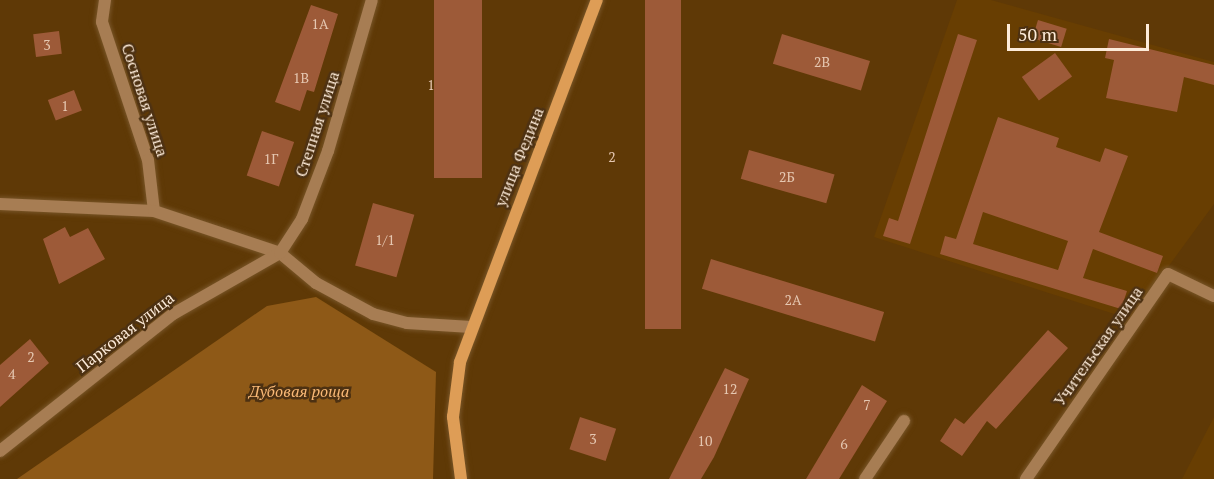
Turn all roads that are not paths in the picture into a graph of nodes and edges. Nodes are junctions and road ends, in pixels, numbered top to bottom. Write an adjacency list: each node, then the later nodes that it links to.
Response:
1 (105, 0): 5 (street, Сосновая улица)
2 (372, 0): 6 (street, Степная улица)
3 (597, 0): 8 (main road, улица Федина)
4 (0, 204): 5 (street)
5 (154, 211): 6 (street)
6 (280, 253): 8 (street); 10 (street, Парковая улица)
7 (1214, 296): 13 (street, Учительская улица)
8 (471, 327): 11 (main road, улица Федина)
9 (904, 421): 12 (street)
10 (0, 451)
11 (461, 479)
12 (865, 479)
13 (1026, 479)

